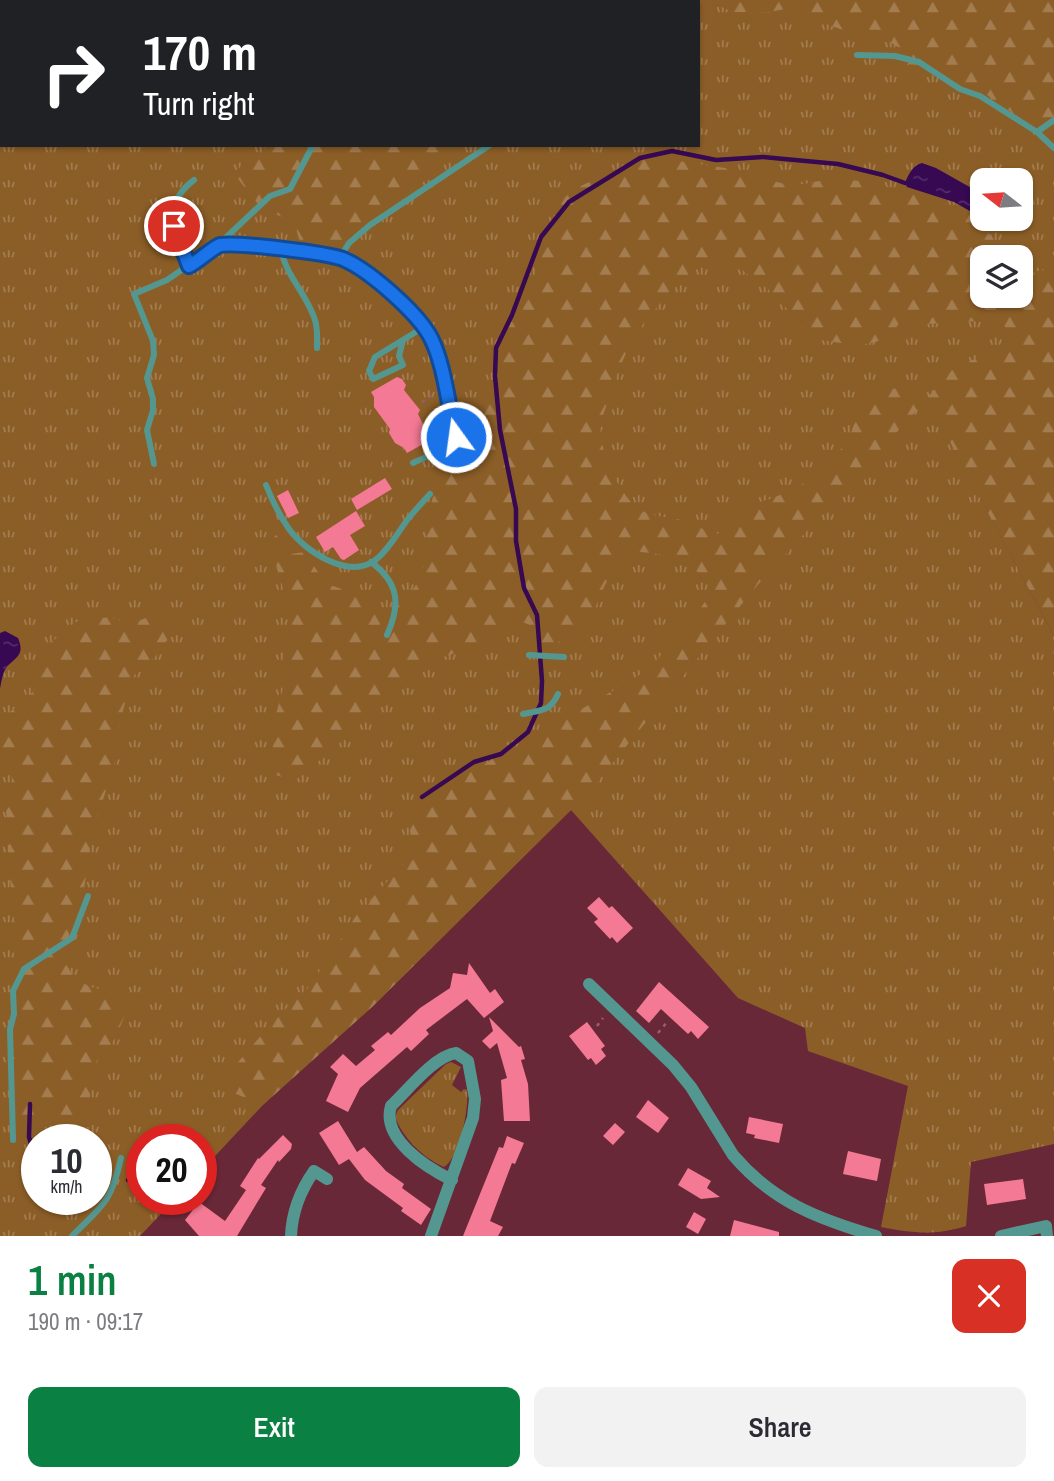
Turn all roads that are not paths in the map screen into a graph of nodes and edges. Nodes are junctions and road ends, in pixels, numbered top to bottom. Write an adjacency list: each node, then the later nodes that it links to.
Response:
1 (857, 55): 3 (lane)
2 (1054, 120): 3 (lane)
3 (1037, 132): 6 (lane)
4 (312, 147): 8 (lane)
5 (487, 147): 10 (lane)
6 (1054, 148)
7 (194, 180): 11 (lane)
8 (218, 245): 9 (lane); 11 (lane)
9 (281, 250): 10 (lane); 14 (lane)
10 (339, 258): 12 (lane)
11 (189, 266): 18 (lane)
12 (424, 327): 13 (lane); 15 (lane)
13 (403, 340): 13 (lane)
14 (317, 348)
15 (456, 437): 16 (lane); 17 (lane)
16 (465, 459)
17 (413, 463)
18 (154, 464)
19 (267, 485): 21 (lane)
20 (430, 494): 21 (lane)
21 (371, 562): 22 (lane)
22 (387, 635)
23 (531, 655): 24 (lane)
24 (564, 657)
25 (558, 694): 26 (lane)
26 (523, 714)
27 (88, 895): 29 (lane)
28 (589, 984): 37 (street)
29 (13, 1140)
30 (121, 1157): 34 (lane)
31 (327, 1179): 35 (street)
32 (452, 1180): 32 (street); 36 (street)
33 (1049, 1228): 38 (street)
34 (72, 1236)
35 (291, 1236)
36 (431, 1236)
37 (876, 1236)
38 (1001, 1236)

